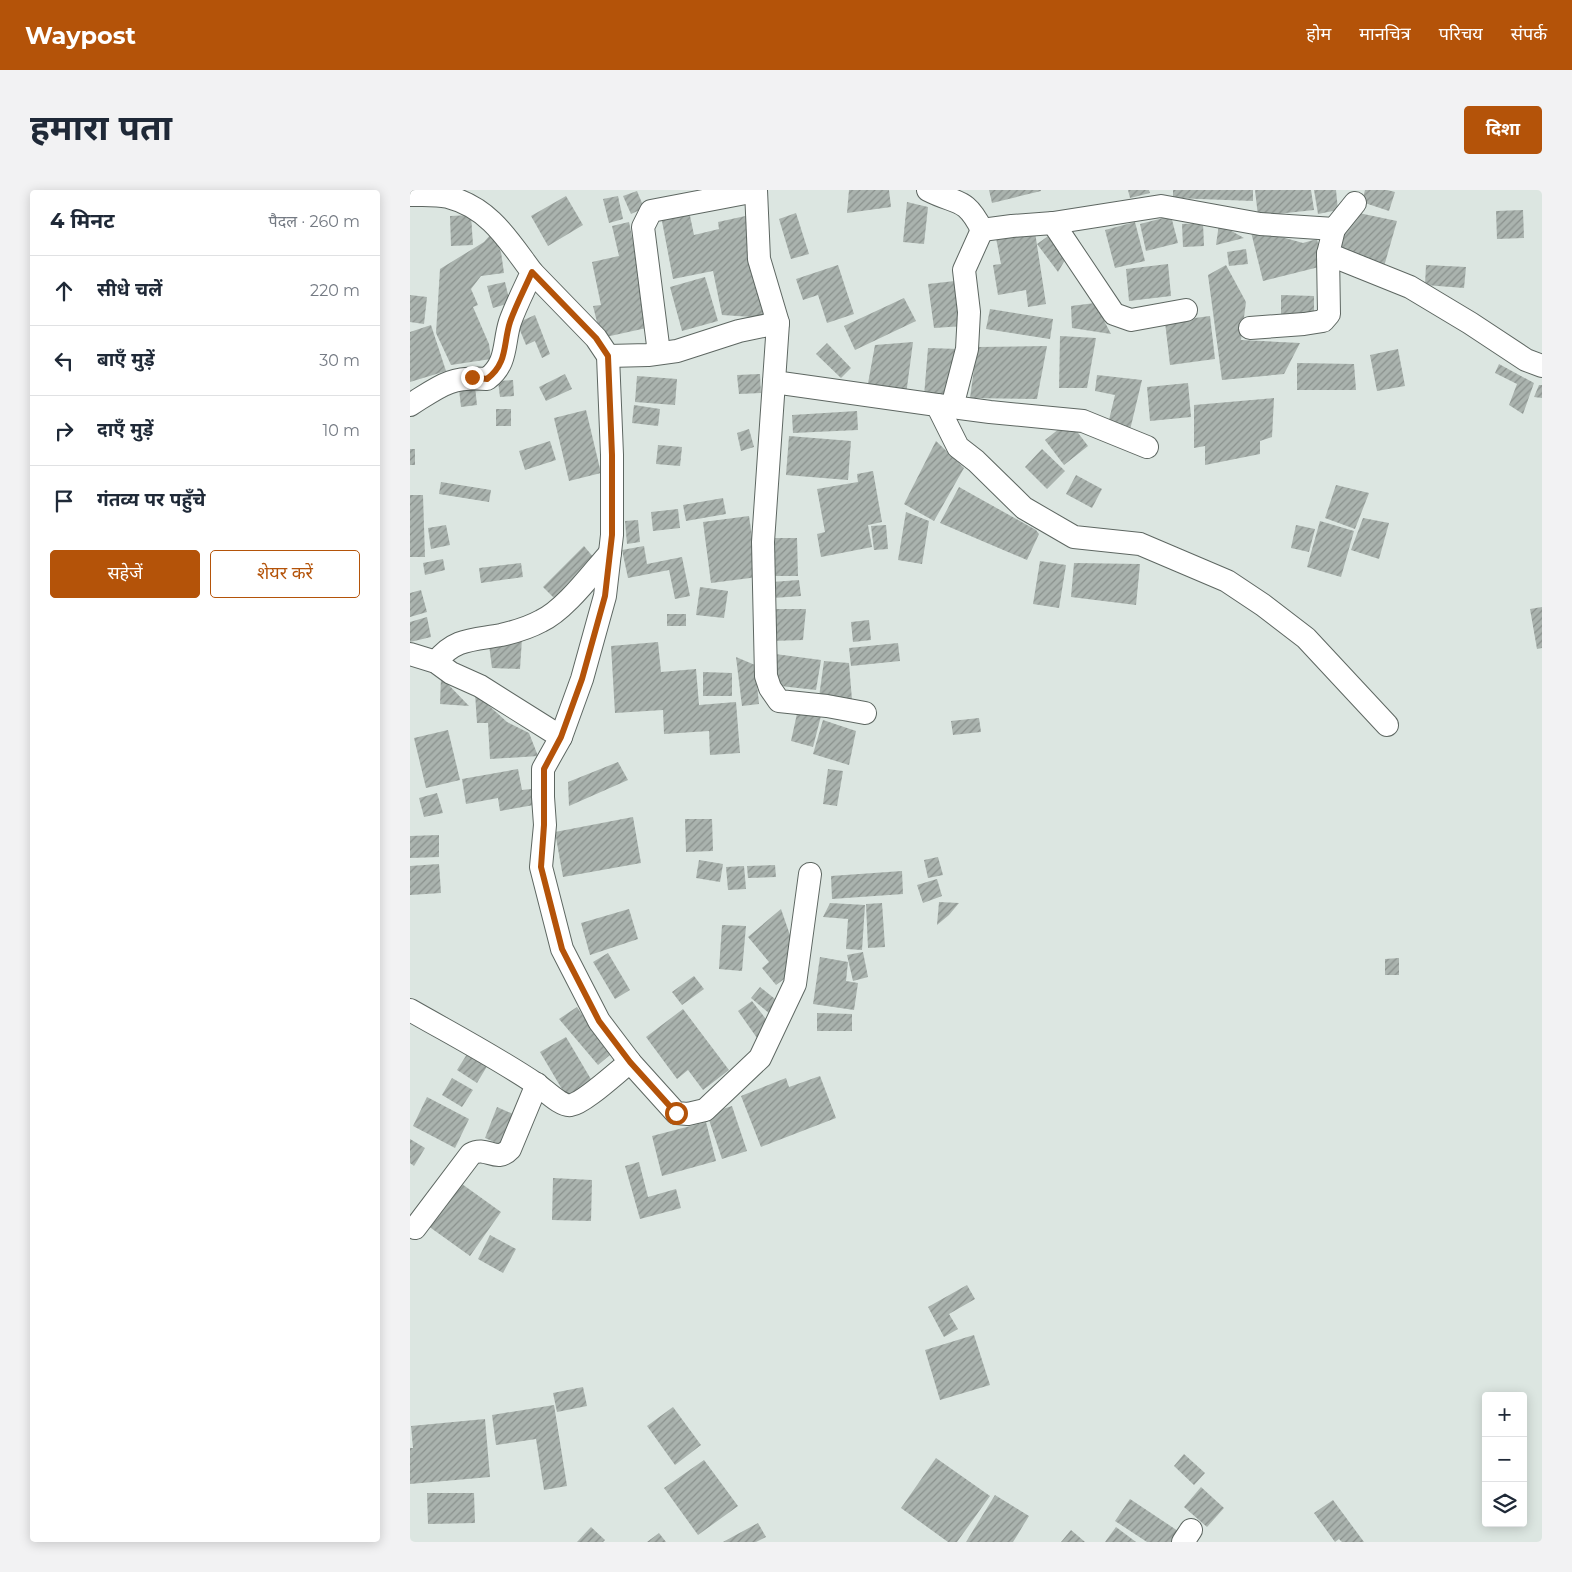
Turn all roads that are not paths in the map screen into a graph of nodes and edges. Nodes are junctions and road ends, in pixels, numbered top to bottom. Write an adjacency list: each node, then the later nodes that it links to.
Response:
1 (756, 190): 11 (street); 13 (street)
2 (928, 190): 7 (street)
3 (410, 195): 9 (street)
4 (1355, 203): 6 (street)
5 (1053, 224): 6 (street); 7 (street); 10 (street)
6 (1334, 229): 8 (street)
7 (982, 230): 18 (street)
8 (1328, 254): 12 (street); 15 (street)
9 (532, 272): 14 (street); 17 (street)
10 (1186, 310)
11 (778, 323): 13 (street); 16 (street)
12 (1250, 328)
13 (659, 353): 14 (street)
14 (608, 356): 20 (street)
15 (1542, 366)
16 (774, 382): 18 (street); 23 (street)
17 (410, 405)
18 (944, 406): 19 (street); 24 (street)
19 (1147, 447)
20 (610, 553): 22 (street); 25 (street)
21 (410, 654): 22 (street)
22 (436, 662): 25 (street)
23 (865, 713)
24 (1388, 725)
25 (561, 737): 28 (street)
26 (810, 874): 28 (street)
27 (410, 1010): 29 (street)
28 (630, 1062): 29 (street)
29 (537, 1084): 30 (street)
30 (415, 1228)

